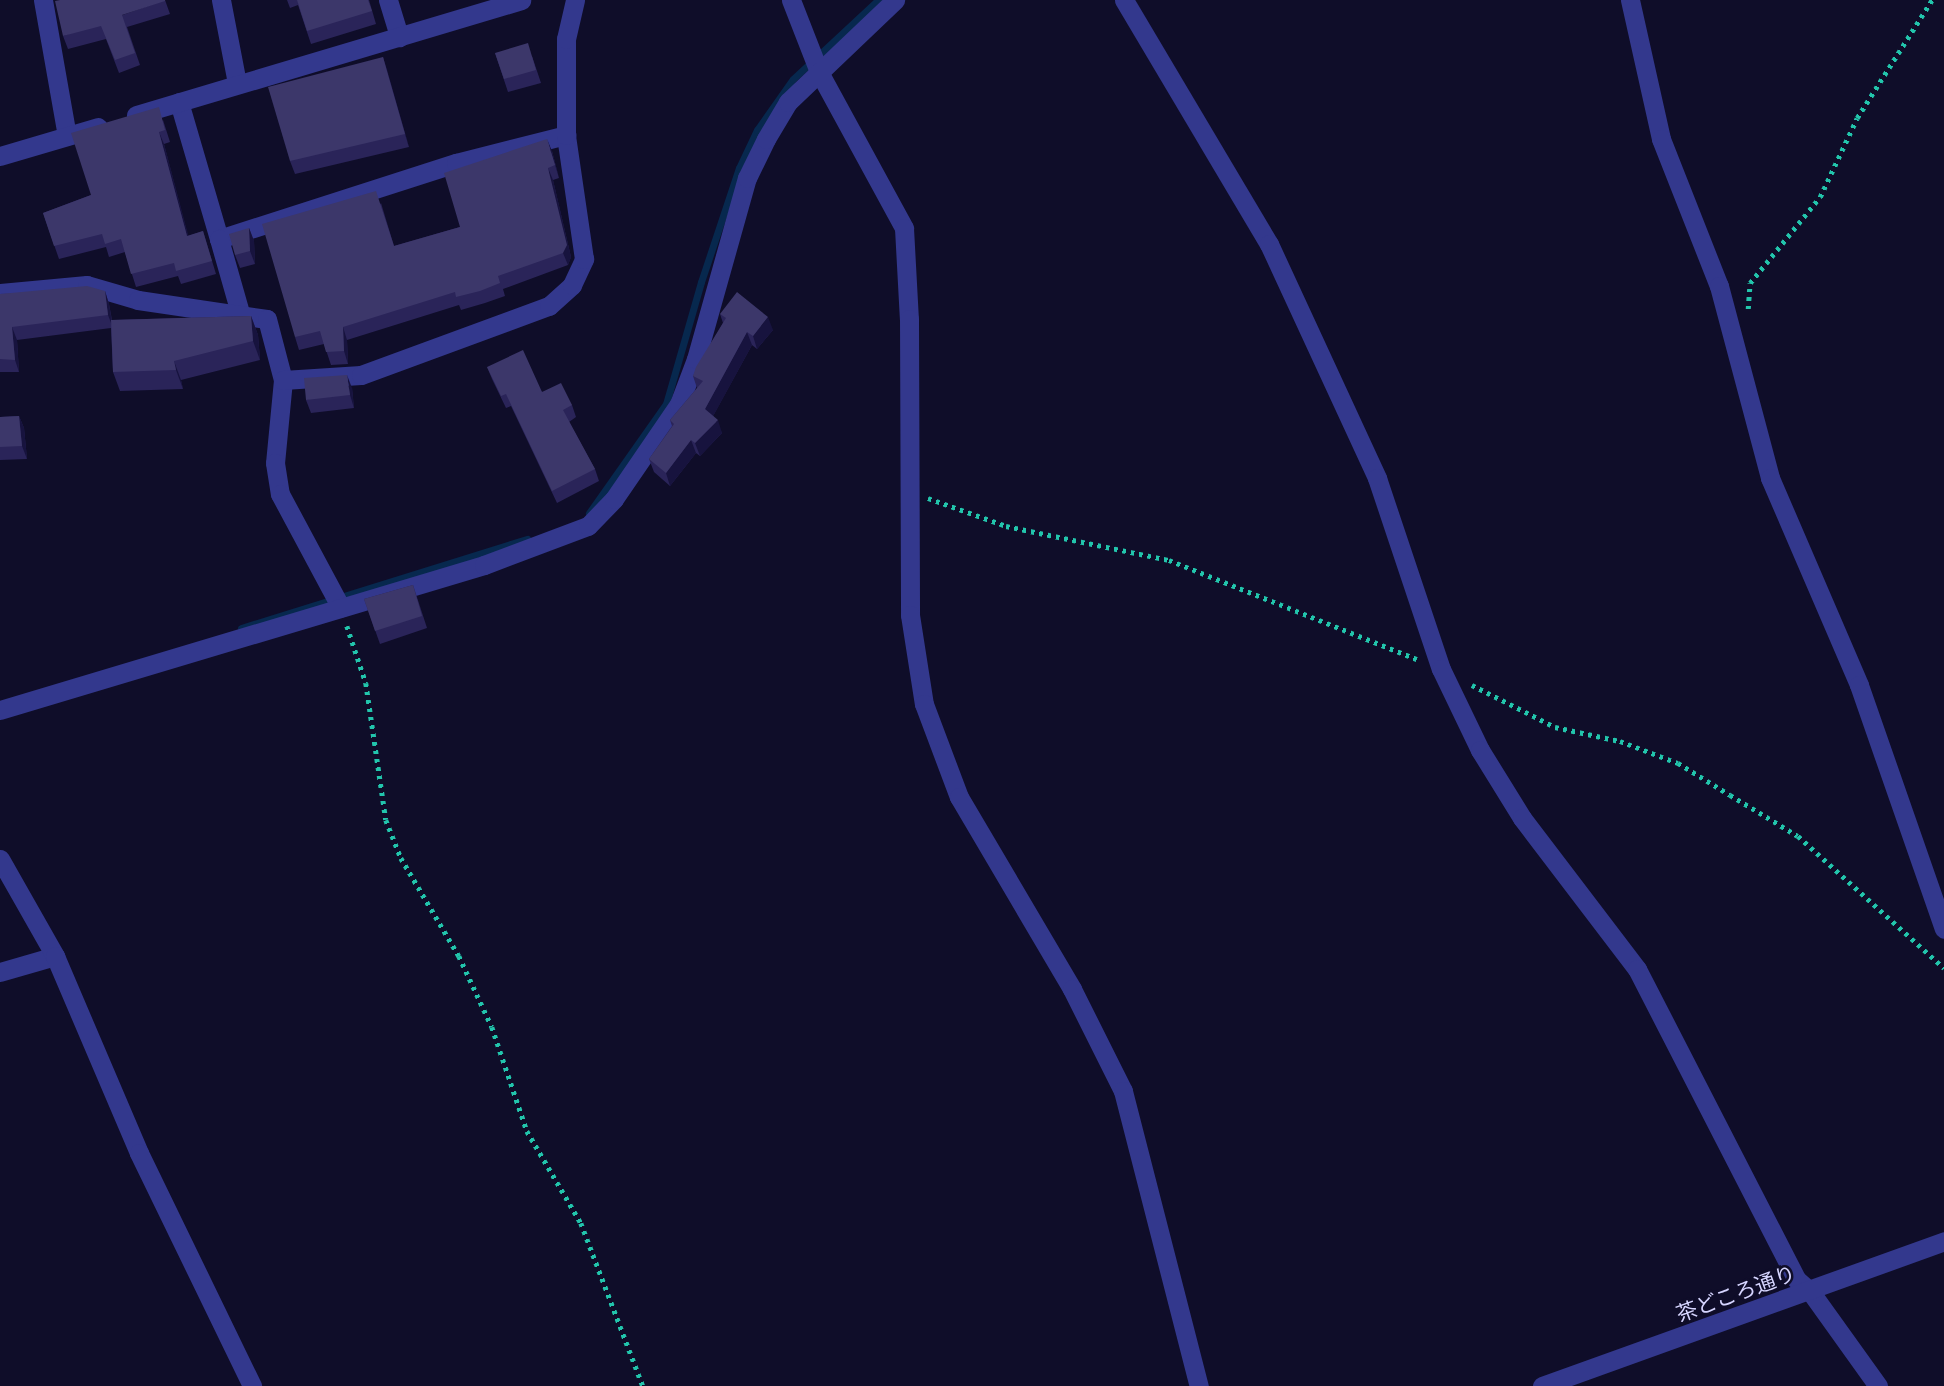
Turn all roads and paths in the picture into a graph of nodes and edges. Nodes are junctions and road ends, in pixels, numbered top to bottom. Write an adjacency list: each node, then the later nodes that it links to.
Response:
1 (43, 0): 16 (street)
2 (221, 0): 13 (street)
3 (388, 0): 11 (street)
4 (521, 0): 11 (street)
5 (575, 0): 15 (street)
6 (791, 0): 12 (street)
7 (895, 0): 12 (street)
8 (1124, 0): 25 (street)
9 (1630, 0): 21 (street)
10 (1932, 0): 21 (path)
11 (398, 37): 13 (street)
12 (819, 72): 23 (street); 24 (street)
13 (237, 83): 14 (street)
14 (179, 102): 16 (street); 18 (street)
15 (566, 135): 18 (street); 22 (street)
16 (67, 136): 17 (street)
17 (0, 156)
18 (219, 239): 20 (street)
19 (0, 293): 20 (street)
20 (242, 316): 22 (street)
21 (1735, 346): 28 (street)
22 (283, 380): 24 (street)
23 (908, 490): 25 (path); 36 (street)
24 (341, 608): 26 (street); 35 (path)
25 (1441, 669): 30 (path); 33 (street)
26 (0, 710)
27 (0, 859): 29 (street)
28 (1944, 929)
29 (55, 956): 31 (street); 34 (street)
30 (1944, 968)
31 (0, 972)
32 (1944, 1241): 33 (street, 茶どころ通り)
33 (1810, 1291): 37 (street, 茶どころ通り); 38 (street)
34 (252, 1386)
35 (643, 1386)
36 (1199, 1386)
37 (1542, 1386)
38 (1878, 1386)

